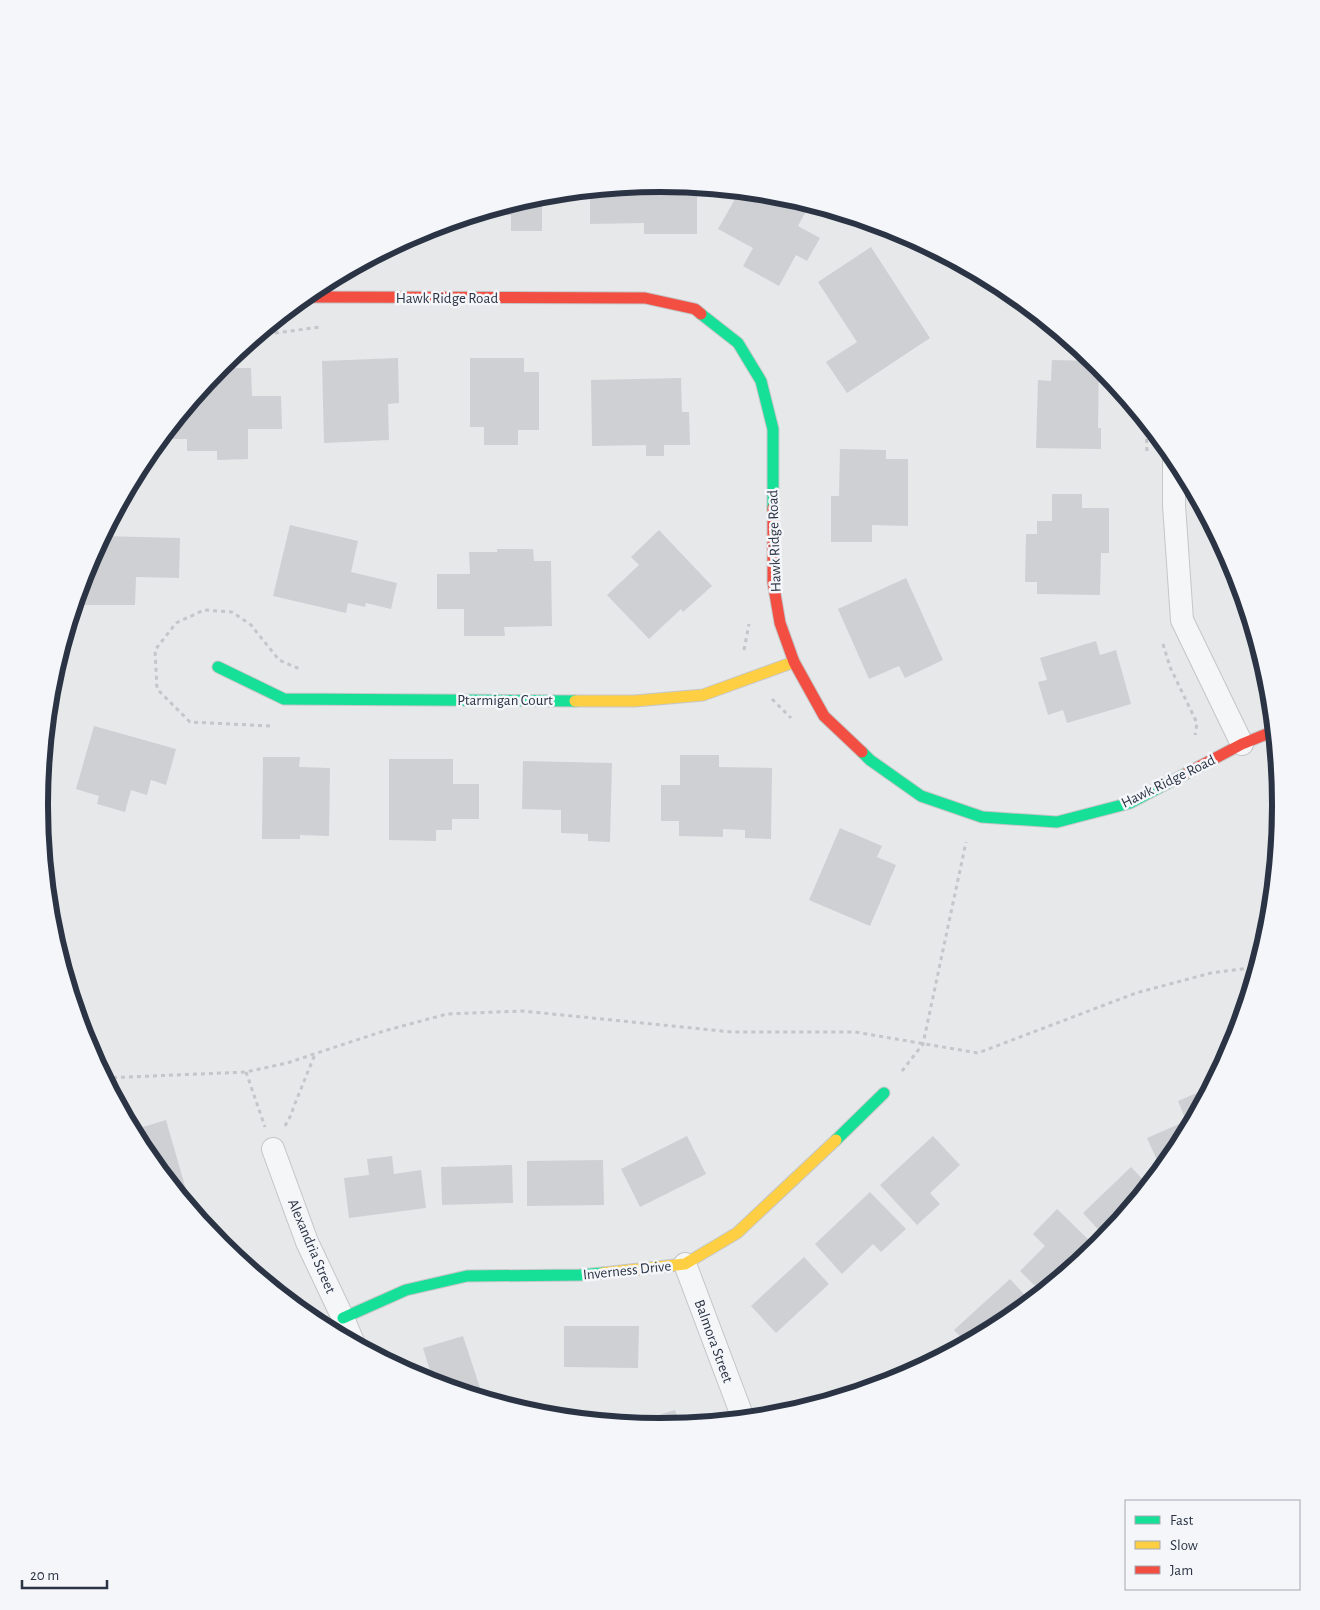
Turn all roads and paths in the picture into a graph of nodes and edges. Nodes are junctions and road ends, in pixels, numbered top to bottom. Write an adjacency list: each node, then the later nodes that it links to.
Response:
1 (319, 297): 8 (street, Hawk Ridge Road)
2 (327, 327): 3 (path)
3 (269, 334)
4 (1146, 432): 5 (path)
5 (1147, 460)
6 (1174, 473): 12 (street)
7 (1160, 636): 11 (path)
8 (794, 662): 9 (street, Ptarmigan Court); 12 (street, Hawk Ridge Road)
9 (218, 667)
10 (1268, 733): 12 (street, Hawk Ridge Road)
11 (1194, 738)
12 (1242, 744)
13 (966, 841): 15 (path)
14 (1251, 968): 15 (path)
15 (924, 1044): 16 (path); 19 (path)
16 (315, 1054): 17 (path); 20 (path)
17 (246, 1072): 18 (path); 20 (path)
18 (112, 1078)
19 (884, 1093): 21 (street, Inverness Drive)
20 (273, 1148): 22 (street, Alexandria Street)
21 (685, 1264): 22 (street, Inverness Drive); 24 (street, Balmora Street)
22 (343, 1318): 23 (street, Alexandria Street)
23 (349, 1332)
24 (741, 1412)

